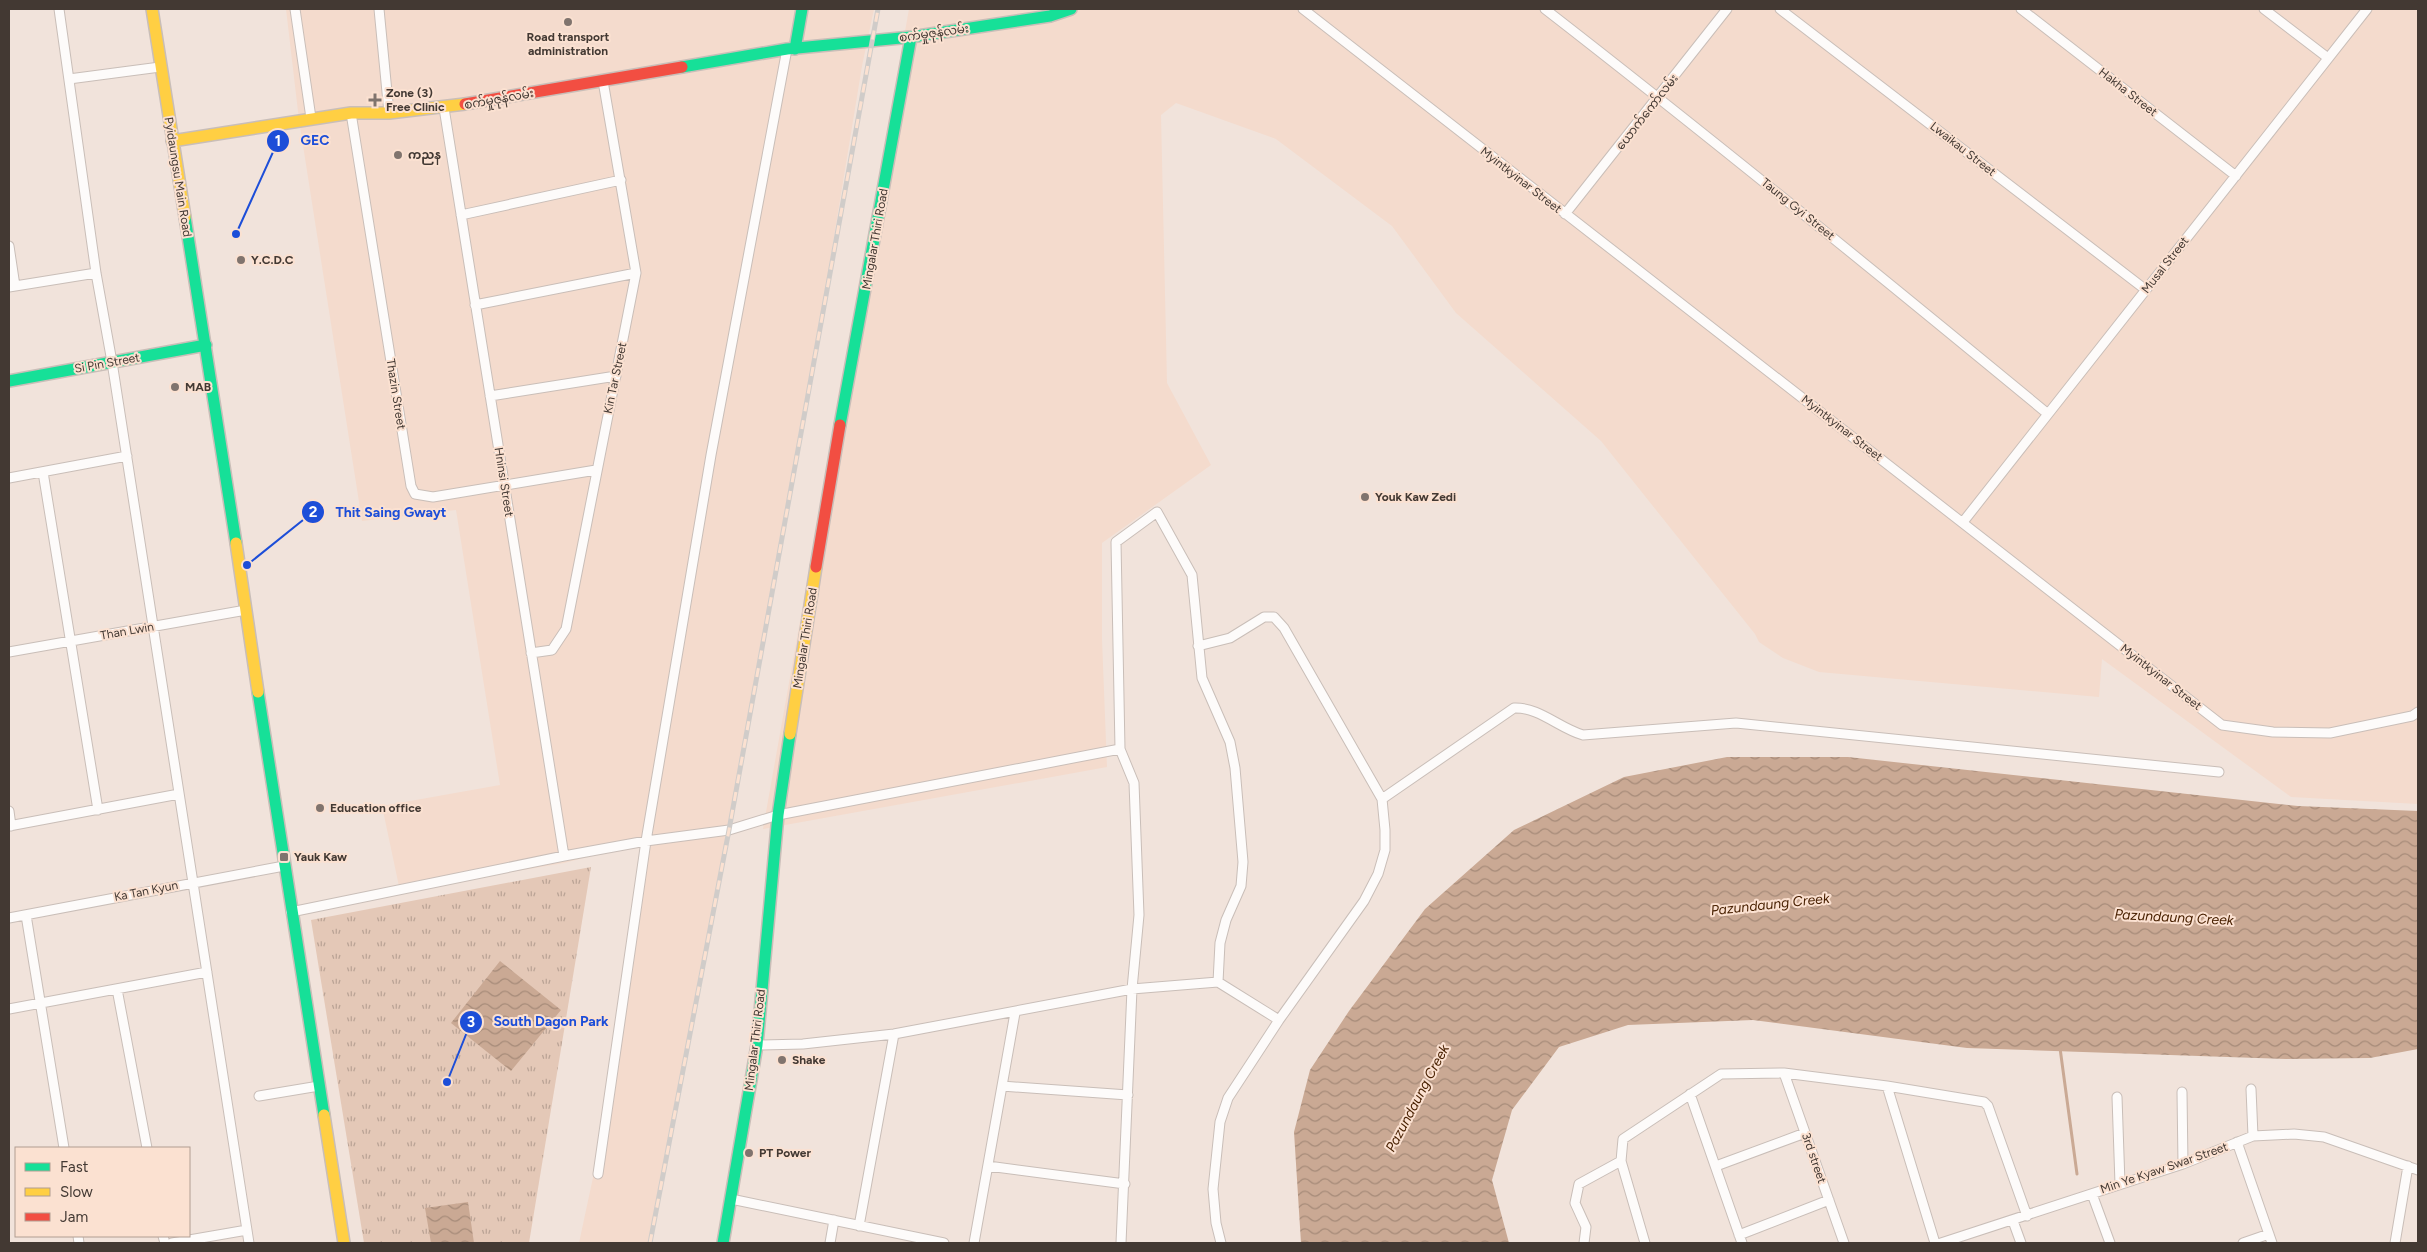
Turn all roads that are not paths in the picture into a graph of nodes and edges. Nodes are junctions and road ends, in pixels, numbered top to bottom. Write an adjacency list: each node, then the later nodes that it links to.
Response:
1 (59, 9): 18 (street)
2 (156, 9): 17 (street, Pyidaungsu Main Road)
3 (295, 9): 24 (street)
4 (379, 9): 23 (street)
5 (802, 9): 15 (street)
6 (1071, 9): 14 (street, စက်မှုဇုန်လမ်း)
7 (1303, 9): 28 (street, Myintkyinar Street)
8 (1545, 9): 20 (street, Taung Gyi Street)
9 (1727, 9): 20 (street, ယောက်ကော်လမ်း)
10 (1780, 9): 34 (street, Lwaikau Street)
11 (2021, 9): 26 (street, Hakha Street)
12 (2264, 9): 16 (street)
13 (2367, 9): 16 (street, Musal Street)
14 (912, 36): 15 (street, စက်မှုဇုန်လမ်း); 61 (street, Mingalar Thiri Road)
15 (791, 49): 19 (street, စက်မှုဇုန်လမ်း); 63 (street)
16 (2328, 58): 26 (street, Musal Street)
17 (160, 67): 18 (street); 25 (street, Pyidaungsu Main Road)
18 (68, 79): 31 (street)
19 (603, 81): 21 (street, စက်မှုဇုန်လမ်း); 27 (street, Kin Tar Street)
20 (1659, 98): 28 (street, ယောက်ကော်လမ်း); 41 (street, Taung Gyi Street)
21 (444, 108): 23 (street, စက်မှုဇုန်လမ်း); 29 (street, Hninsi Street)
22 (351, 113): 23 (street, စက်မှုဇုန်လမ်း); 24 (street, စက်မှုဇုန်လမ်း); 46 (street, Thazin Street)
23 (389, 113)
24 (311, 118): 25 (street, စက်မှုဇုန်လမ်း)
25 (172, 141): 36 (street, Pyidaungsu Main Road)
26 (2236, 176): 34 (street, Musal Street)
27 (621, 180): 29 (street); 32 (street, Kin Tar Street)
28 (1565, 214): 47 (street, Myintkyinar Street)
29 (461, 215): 35 (street, Hninsi Street)
30 (9, 246): 33 (street)
31 (96, 273): 33 (street); 37 (street)
32 (636, 273): 35 (street); 38 (street, Kin Tar Street)
33 (12, 286)
34 (2146, 290): 41 (street, Musal Street)
35 (476, 305): 40 (street, Hninsi Street)
36 (206, 345): 37 (street, Si Pin Street); 48 (street, Pyidaungsu Main Road)
37 (112, 362): 39 (street, Si Pin Street); 42 (street)
38 (616, 376): 40 (street); 43 (street, Kin Tar Street)
39 (9, 381)
40 (490, 396): 46 (street, Hninsi Street)
41 (2048, 414): 47 (street, Musal Street)
42 (127, 456): 44 (street); 49 (street)
43 (596, 470): 46 (street, Thazin Street); 53 (street, Kin Tar Street)
44 (43, 472): 45 (street); 50 (street)
45 (9, 478)
46 (504, 485): 53 (street, Hninsi Street)
47 (1963, 522): 54 (street, Myintkyinar Street)
48 (246, 610): 49 (street, Than Lwin); 65 (street, Pyidaungsu Main Road)
49 (153, 626): 50 (street, Than Lwin); 57 (street)
50 (71, 641): 52 (street, Than Lwin); 59 (street)
51 (1198, 646): 55 (street); 58 (street); 71 (street)
52 (9, 652)
53 (531, 653): 64 (street, Hninsi Street)
54 (2418, 712)
55 (1120, 749): 61 (street); 73 (street)
56 (2219, 772): 58 (street)
57 (179, 794): 59 (street); 66 (street)
58 (1382, 799): 77 (street)
59 (98, 810): 62 (street)
60 (9, 811): 62 (street)
61 (778, 815): 63 (street); 79 (street, Mingalar Thiri Road)
62 (10, 826)
63 (646, 841): 64 (street); 101 (street)
64 (564, 856): 67 (street)
65 (284, 866): 66 (street, Ka Tan Kyun); 67 (street, Pyidaungsu Main Road)
66 (193, 882): 68 (street, Ka Tan Kyun); 70 (street)
67 (291, 912): 81 (street, Pyidaungsu Main Road)
68 (26, 915): 69 (street, Ka Tan Kyun); 74 (street)
69 (9, 918)
70 (207, 972): 72 (street); 111 (street)
71 (1218, 982): 73 (street); 77 (street)
72 (117, 989): 74 (street); 94 (street)
73 (1132, 989): 76 (street); 87 (street)
74 (40, 1003): 75 (street); 93 (street)
75 (9, 1009)
76 (1015, 1013): 78 (street); 82 (street)
77 (1279, 1020): 122 (street)
78 (894, 1034): 79 (street); 110 (street)
79 (757, 1045): 105 (street, Mingalar Thiri Road)
80 (1784, 1073): 83 (street); 86 (street); 90 (street, 3rd street)
81 (319, 1086): 88 (street); 116 (street, Pyidaungsu Main Road)
82 (1002, 1086): 87 (street); 97 (street)
83 (1887, 1086): 107 (street); 126 (street)
84 (2251, 1089): 91 (street)
85 (2182, 1092): 96 (street)
86 (1690, 1094): 95 (street); 98 (street)
87 (1128, 1095): 102 (street)
88 (259, 1096)
89 (2116, 1097): 103 (street)
90 (1805, 1133): 98 (street); 106 (street, 3rd street)
91 (2254, 1136): 92 (street, Min Ye Kyaw Swar Street); 99 (street, Min Ye Kyaw Swar Street)
92 (2237, 1142): 96 (street, Min Ye Kyaw Swar Street); 113 (street)
93 (64, 1147)
94 (147, 1147)
95 (1621, 1161): 123 (street); 124 (street)
96 (2183, 1164): 103 (street, Min Ye Kyaw Swar Street)
97 (988, 1166): 102 (street); 120 (street)
98 (1716, 1166): 112 (street)
99 (2408, 1166): 100 (street, Min Ye Kyaw Swar Street); 131 (street)
100 (2418, 1170)
101 (598, 1174)
102 (1125, 1184): 121 (street)
103 (2120, 1184): 104 (street, Min Ye Kyaw Swar Street)
104 (2092, 1194): 107 (street, Min Ye Kyaw Swar Street); 129 (street)
105 (731, 1198): 108 (street); 117 (street, Mingalar Thiri Road)
106 (1829, 1200): 112 (street); 125 (street, 3rd street)
107 (2027, 1216): 109 (street, Min Ye Kyaw Swar Street)
108 (834, 1220): 110 (street); 118 (street)
109 (2013, 1221): 127 (street, Min Ye Kyaw Swar Street); 128 (street)
110 (859, 1226): 119 (street)
111 (247, 1230): 114 (street); 115 (street)
112 (1741, 1239)
113 (2271, 1239): 130 (street)
114 (172, 1243)
115 (249, 1243)
116 (344, 1243)
117 (723, 1243)
118 (830, 1243)
119 (944, 1243)
120 (974, 1243)
121 (1121, 1243)
122 (1221, 1243)
123 (1584, 1243)
124 (1645, 1243)
125 (1844, 1243)
126 (1935, 1243)
127 (1941, 1243)
128 (2021, 1243)
129 (2110, 1243)
130 (2243, 1243)
131 (2395, 1243)

